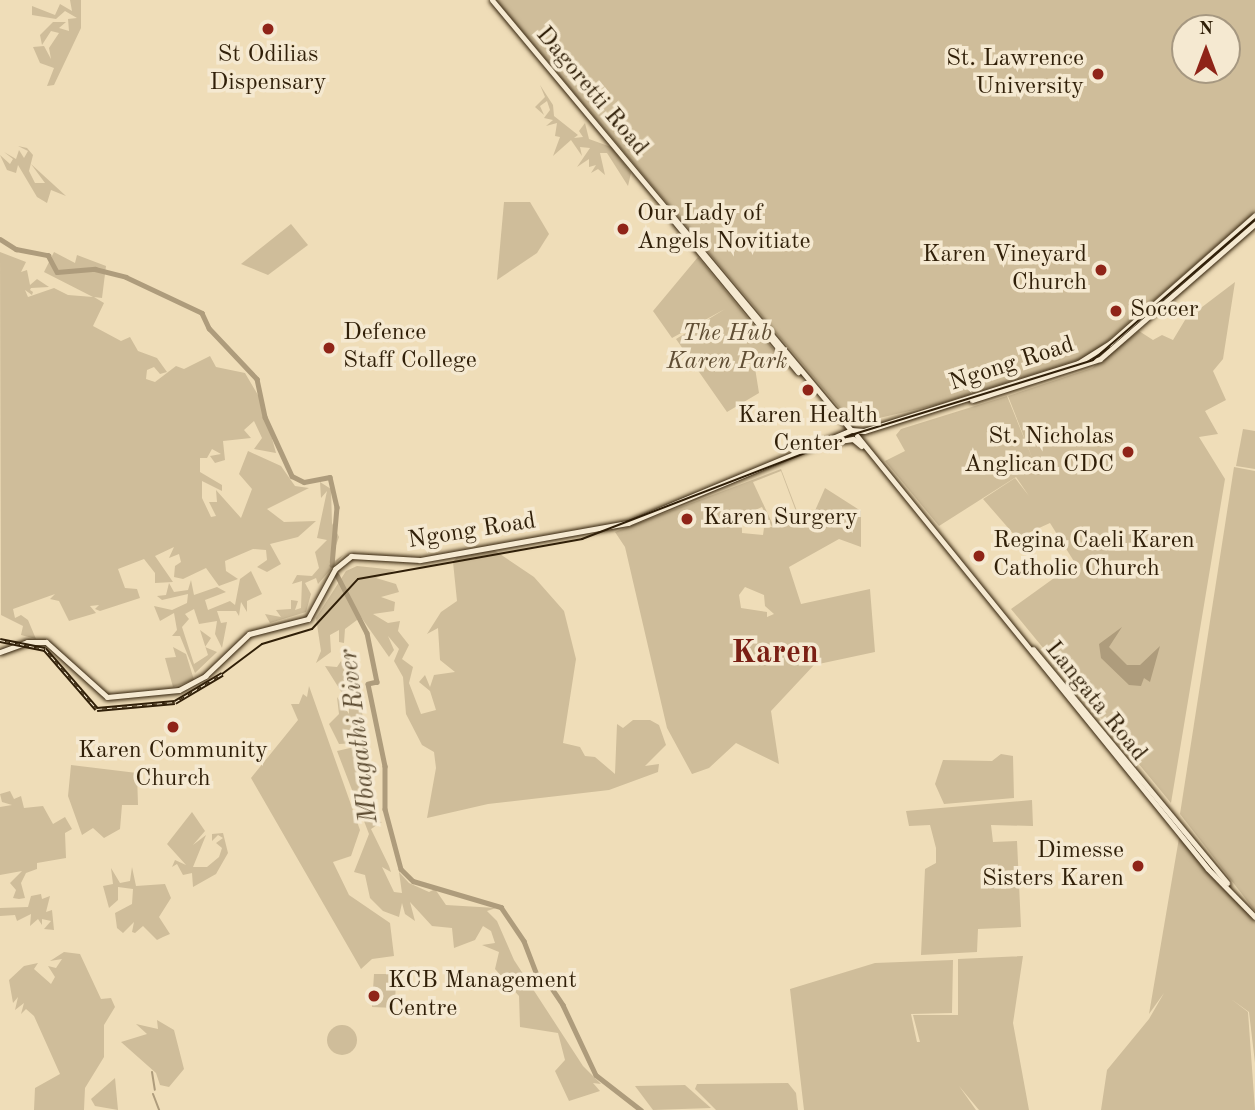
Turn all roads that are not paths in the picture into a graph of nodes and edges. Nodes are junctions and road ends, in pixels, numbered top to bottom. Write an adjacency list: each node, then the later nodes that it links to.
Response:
1 (492, 0): 7 (main road, Dagoretti Road)
2 (1255, 215): 4 (main road, Ngong Road)
3 (1255, 224): 5 (main road, Ngong Road)
4 (1127, 327): 5 (main road); 6 (main road, Ngong Road)
5 (1133, 331): 6 (main road, Ngong Road)
6 (1118, 340): 7 (main road, Ngong Road); 7 (main road, Ngong Road)
7 (853, 434): 8 (main road, Dagoretti Road); 9 (main road, Ngong Road)
8 (863, 448): 10 (main road, Langata Road)
9 (0, 652)
10 (1090, 718): 11 (main road, Langata Road); 12 (main road, Langata Road)
11 (1153, 789): 12 (main road); 13 (main road, Langata Road)
12 (1147, 793): 14 (main road, Langata Road)
13 (1209, 857): 14 (main road); 15 (main road, Langata Road)
14 (1203, 862): 15 (main road, Langata Road)
15 (1233, 892): 16 (main road, Langata Road)
16 (1255, 916)

